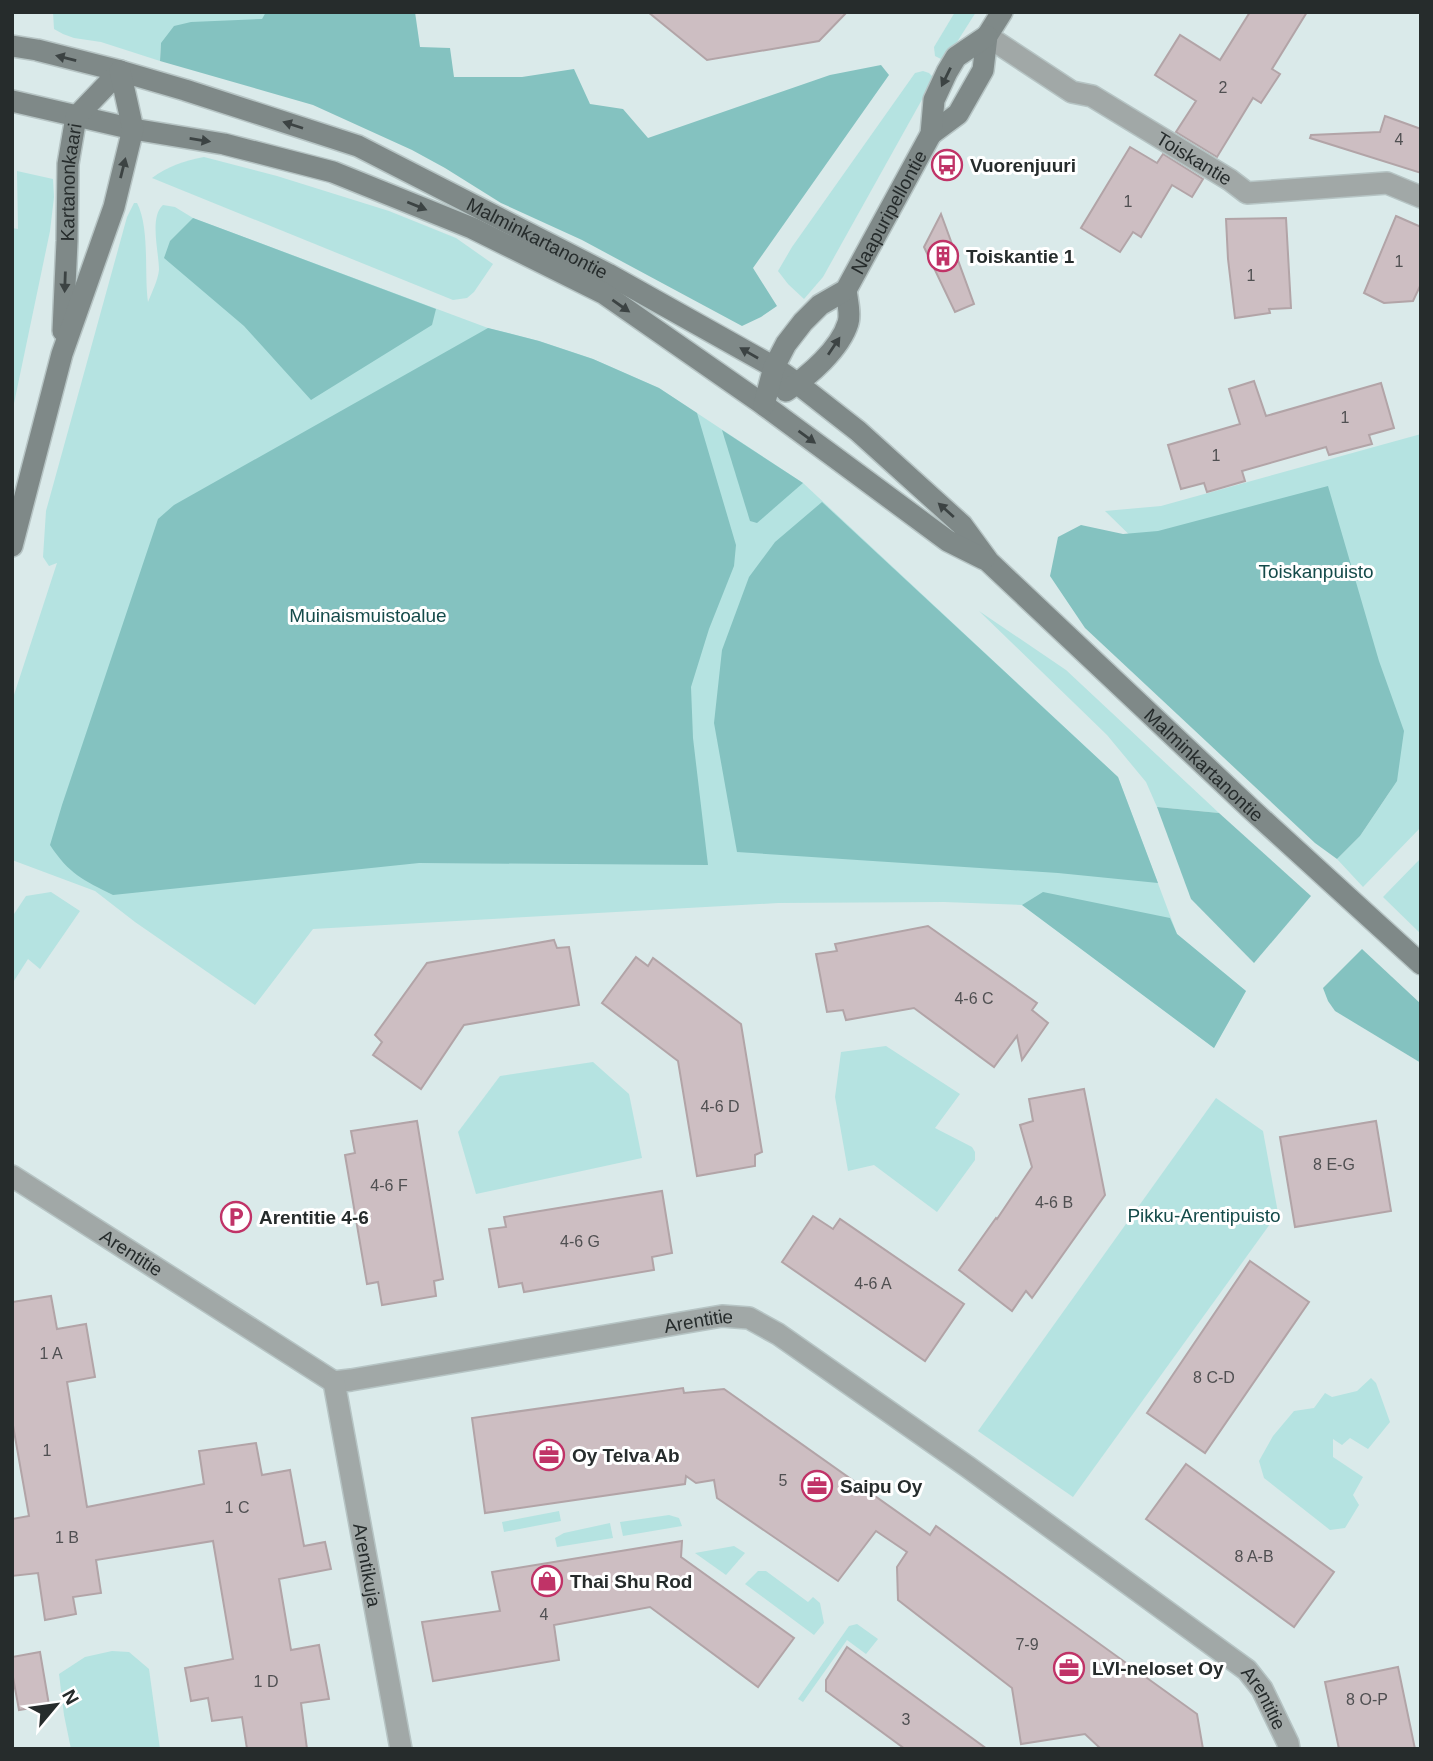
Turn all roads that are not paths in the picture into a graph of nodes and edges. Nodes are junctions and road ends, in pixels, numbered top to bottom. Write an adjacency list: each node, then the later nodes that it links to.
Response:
1 (1002, 12): 2 (main road, Naapuripellontie)
2 (988, 36): 8 (main road, Naapuripellontie); 8 (main road, Naapuripellontie, one-way to 8); 9 (street, Toiskantie)
3 (12, 46): 4 (main road, Malminkartanontie, one-way to 3)
4 (120, 71): 6 (main road, Kartanonkaari); 7 (main road, Kartanonkaari); 12 (main road, Malminkartanontie, one-way to 4)
5 (12, 101): 6 (main road, Malminkartanontie)
6 (76, 117): 7 (main road, Malminkartanontie); 11 (main road, Kartanonkaari, one-way to 11)
7 (133, 129): 11 (main road, Kartanonkaari, one-way to 7); 14 (main road, Malminkartanontie, one-way to 14)
8 (931, 134): 10 (main road, Naapuripellontie)
9 (1421, 197)
10 (846, 290): 12 (main road, Naapuripellontie); 13 (main road, Naapuripellontie, one-way to 10)
11 (62, 354): 15 (main road, Kartanonkaari)
12 (774, 367): 13 (main road, Malminkartanontie); 14 (main road, Naapuripellontie)
13 (798, 384): 14 (main road, Naapuripellontie); 16 (main road, Malminkartanontie, one-way to 13)
14 (764, 405): 16 (main road, Malminkartanontie, one-way to 16)
15 (12, 546)
16 (989, 562): 17 (main road, Malminkartanontie)
17 (1421, 964)
18 (12, 1176): 19 (street, Arentitie)
19 (334, 1382): 20 (street, Arentikuja); 21 (street, Arentitie)
20 (401, 1749)
21 (1289, 1749)

